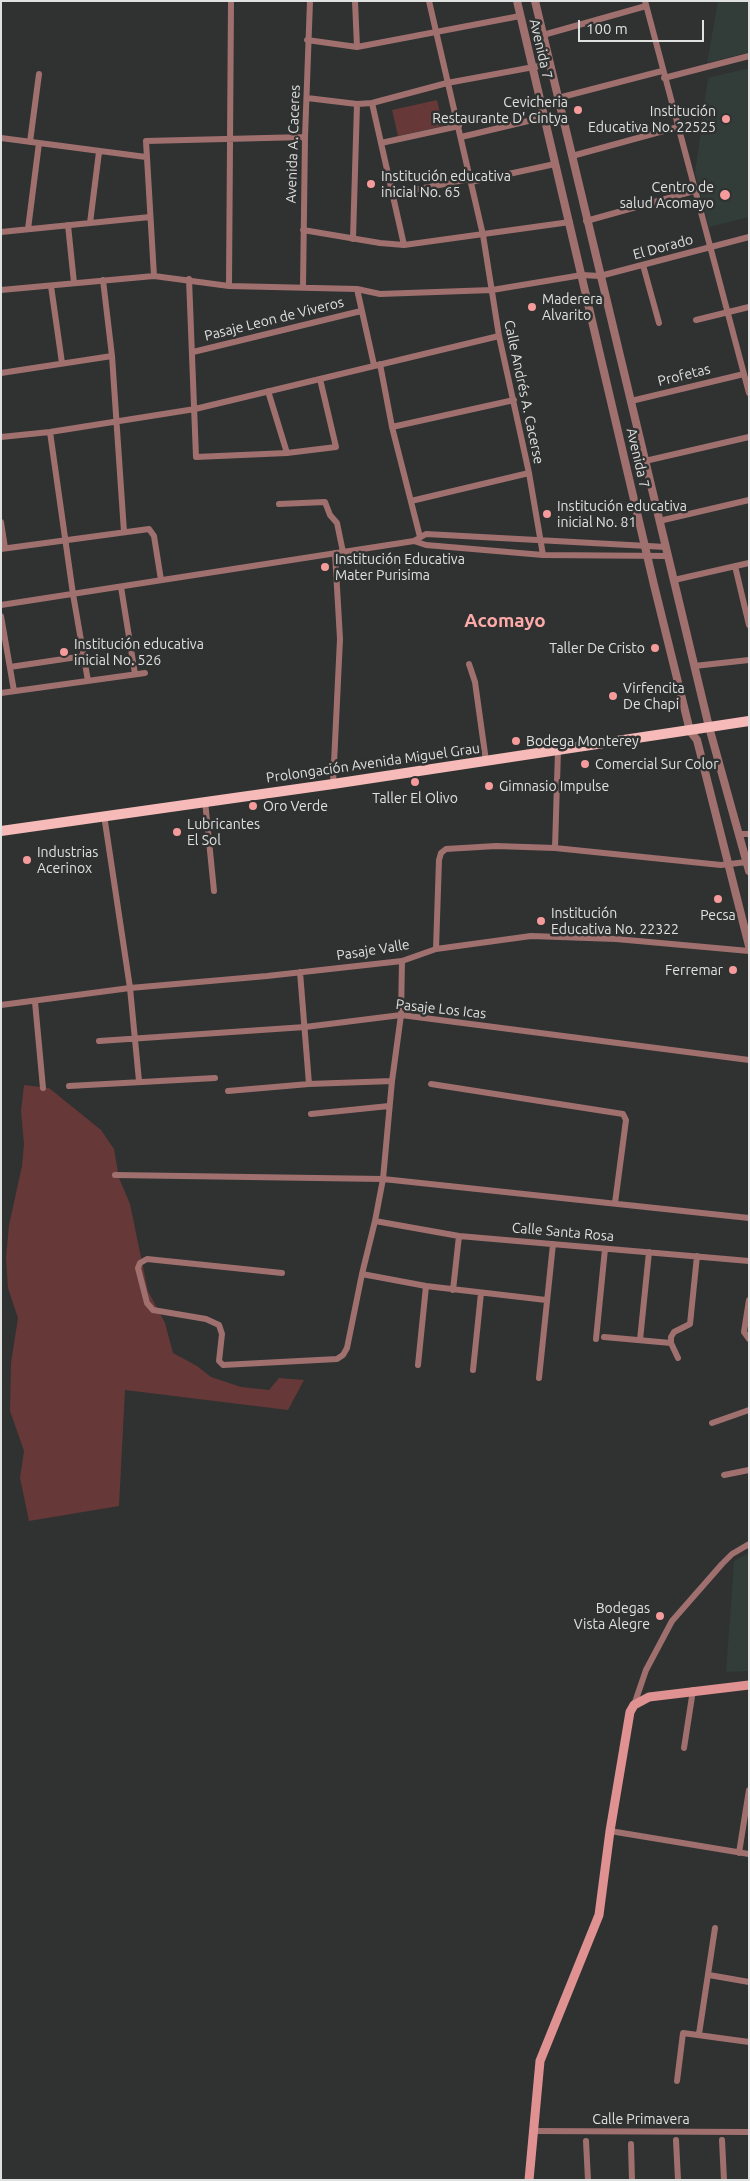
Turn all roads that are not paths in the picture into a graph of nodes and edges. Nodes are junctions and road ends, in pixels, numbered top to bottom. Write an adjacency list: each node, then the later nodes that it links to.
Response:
1 (231, 1): 29 (street)
2 (310, 1): 11 (street, Avenida A. Caceres)
3 (356, 1): 12 (street)
4 (429, 1): 9 (street, Calle Andrés A. Cacerse)
5 (517, 1): 8 (street, Avenida 7)
6 (534, 1): 10 (street, Avenida 7)
7 (645, 4): 10 (street); 17 (street)
8 (520, 16): 9 (street); 15 (street, Avenida 7)
9 (436, 32): 12 (street); 18 (street, Calle Andrés A. Cacerse)
10 (543, 35): 14 (street, Avenida 7)
11 (307, 40): 12 (street); 19 (street, Avenida A. Caceres)
12 (357, 47)
13 (749, 56): 17 (street)
14 (550, 64): 15 (street); 20 (street, Avenida 7)
15 (532, 67): 18 (street); 23 (street, Avenida 7)
16 (39, 74): 30 (street)
17 (663, 75): 20 (street); 25 (street)
18 (447, 83): 21 (street); 24 (street, Calle Andrés A. Cacerse)
19 (307, 98): 22 (street); 26 (street, Avenida A. Caceres)
20 (558, 98): 34 (street, Avenida 7)
21 (372, 103): 22 (street); 32 (street)
22 (357, 104): 50 (street)
23 (545, 117): 27 (street); 36 (street, Avenida 7)
24 (459, 126): 27 (street, Calle Andrés A. Cacerse); 32 (street)
25 (678, 127): 34 (street); 38 (street)
26 (304, 137): 29 (street); 46 (street, Avenida A. Caceres)
27 (462, 137): 37 (street, Calle Andrés A. Cacerse)
28 (1, 138): 30 (street)
29 (230, 140): 35 (street); 61 (street)
30 (30, 142): 31 (street)
31 (39, 143): 33 (street); 45 (street)
32 (380, 143): 39 (street)
33 (100, 152): 35 (street); 43 (street)
34 (572, 156): 41 (street, Avenida 7)
35 (146, 157): 40 (street)
36 (555, 164): 37 (street); 42 (street, Avenida 7)
37 (471, 180): 39 (street); 48 (street, Calle Andrés A. Cacerse)
38 (694, 191): 41 (street); 52 (street)
39 (393, 194): 51 (street)
40 (150, 217): 43 (street); 55 (street)
41 (586, 221): 56 (street, Avenida 7)
42 (570, 222): 48 (street); 54 (street, Avenida 7)
43 (90, 223): 44 (street)
44 (68, 225): 45 (street); 59 (street)
45 (28, 229): 47 (street)
46 (303, 230): 50 (street); 62 (street, Avenida A. Caceres)
47 (1, 232)
48 (483, 235): 51 (street); 65 (street, Calle Andrés A. Cacerse)
49 (749, 237): 52 (street, El Dorado)
50 (353, 239): 51 (street)
51 (404, 244)
52 (710, 247): 53 (street, El Dorado); 68 (street)
53 (643, 265): 56 (street, El Dorado); 70 (street)
54 (582, 275): 56 (street, El Dorado); 65 (street, El Dorado); 102 (street, Avenida 7)
55 (154, 276): 57 (street, El Dorado); 58 (street, El Dorado)
56 (600, 276): 83 (street, Avenida 7)
57 (189, 279): 61 (street, El Dorado); 72 (street)
58 (104, 280): 59 (street, El Dorado); 73 (street)
59 (74, 283): 60 (street, El Dorado)
60 (51, 286): 64 (street, El Dorado); 74 (street)
61 (229, 286): 62 (street, El Dorado)
62 (303, 287): 63 (street, El Dorado)
63 (357, 289): 65 (street, El Dorado); 67 (street)
64 (1, 290)
65 (492, 290): 71 (street, Calle Andrés A. Cacerse)
66 (749, 306): 68 (street)
67 (361, 310): 72 (street, Pasaje Leon de Viveros); 75 (street)
68 (727, 312): 69 (street); 77 (street)
69 (696, 320)
70 (659, 323)
71 (499, 336): 75 (street); 82 (street, Calle Andrés A. Cacerse)
72 (193, 352): 84 (street)
73 (112, 356): 74 (street); 85 (street)
74 (62, 363): 76 (street)
75 (377, 365): 78 (street); 86 (street)
76 (1, 373)
77 (744, 374): 79 (street); 83 (street, Profetas)
78 (320, 379): 81 (street); 90 (street)
79 (747, 380): 80 (street)
80 (748, 390)
81 (268, 391): 84 (street); 90 (street)
82 (514, 400): 86 (street); 92 (street, Calle Andrés A. Cacerse)
83 (631, 401): 91 (street, Avenida 7)
84 (195, 409): 85 (street); 90 (street)
85 (117, 421): 87 (street); 98 (street)
86 (392, 427): 94 (street)
87 (50, 432): 88 (street); 100 (street)
88 (1, 437)
89 (749, 437): 91 (street)
90 (287, 453)
91 (645, 462): 96 (street, Avenida 7)
92 (529, 473): 94 (street); 101 (street, Calle Andrés A. Cacerse)
93 (749, 500): 96 (street)
94 (411, 501): 99 (street)
95 (279, 504): 105 (street)
96 (659, 521): 103 (street, Avenida 7)
97 (1, 522): 104 (street)
98 (124, 532): 100 (street); 112 (street)
99 (417, 539): 101 (street); 105 (street); 107 (street)
100 (66, 540): 104 (street); 115 (street)
101 (541, 542): 102 (street); 107 (street, Calle Andrés A. Cacerse)
102 (646, 547): 103 (street); 109 (street, Avenida 7)
103 (666, 547): 108 (street, Avenida 7)
104 (3, 548)
105 (343, 552): 106 (street)
106 (335, 553): 112 (street); 134 (street)
107 (543, 555): 109 (street)
108 (668, 556): 109 (street); 113 (street, Avenida 7)
109 (648, 557): 131 (street, Avenida 7)
110 (749, 563): 111 (street)
111 (735, 566): 113 (street); 118 (street)
112 (161, 580): 114 (street)
113 (674, 580): 122 (street, Avenida 7)
114 (121, 587): 115 (street); 125 (street)
115 (73, 594): 116 (street); 119 (street)
116 (1, 605)
117 (1, 616): 123 (street)
118 (749, 625)
119 (84, 656): 123 (street); 126 (street)
120 (749, 660): 122 (street)
121 (469, 664): 133 (street)
122 (694, 666): 130 (street, Avenida 7)
123 (10, 667): 127 (street)
124 (145, 673): 125 (street)
125 (134, 674): 126 (street)
126 (88, 681): 127 (street)
127 (14, 691): 128 (street)
128 (1, 693)
129 (749, 721): 130 (main road, Prolongación Avenida Miguel Grau)
130 (709, 727): 131 (main road, Prolongación Avenida Miguel Grau); 138 (street, Avenida 7)
131 (690, 731): 132 (main road, Prolongación Avenida Miguel Grau); 142 (street, Avenida 7)
132 (558, 750): 133 (main road, Prolongación Avenida Miguel Grau); 140 (street)
133 (486, 761): 134 (main road, Prolongación Avenida Miguel Grau)
134 (333, 784): 135 (main road, Prolongación Avenida Miguel Grau)
135 (205, 801): 136 (main road, Prolongación Avenida Miguel Grau); 144 (street)
136 (104, 815): 137 (main road, Prolongación Avenida Miguel Grau); 150 (street)
137 (1, 830)
138 (739, 834): 139 (street); 141 (street, Avenida 7)
139 (749, 834)
140 (555, 848): 142 (street); 146 (street)
141 (747, 862): 142 (street); 143 (street, Avenida 7)
142 (730, 864): 145 (street, Avenida 7)
143 (749, 871)
144 (214, 891)
145 (749, 946)
146 (436, 949): 147 (street, Pasaje Valle); 148 (street, Pasaje Valle)
147 (749, 951)
148 (402, 961): 149 (street, Pasaje Valle); 153 (street)
149 (300, 972): 150 (street, Pasaje Valle); 154 (street)
150 (130, 988): 151 (street, Pasaje Valle); 155 (street)
151 (36, 1002): 152 (street, Pasaje Valle); 164 (street)
152 (1, 1005)
153 (401, 1015): 154 (street, Pasaje Los Icas); 157 (street, Pasaje Los Icas); 160 (street)
154 (305, 1027): 155 (street, Pasaje Los Icas); 161 (street)
155 (135, 1038): 156 (street, Pasaje Los Icas); 159 (street)
156 (99, 1041)
157 (749, 1060)
158 (215, 1078): 159 (street)
159 (139, 1081): 163 (street)
160 (392, 1081): 161 (street); 166 (street)
161 (308, 1084): 165 (street)
162 (431, 1084): 170 (street)
163 (69, 1086)
164 (44, 1088)
165 (228, 1091)
166 (389, 1106): 167 (street); 169 (street)
167 (311, 1114)
168 (115, 1174): 169 (street)
169 (383, 1179): 170 (street); 172 (street)
170 (615, 1202): 171 (street)
171 (749, 1218)
172 (376, 1221): 173 (street, Calle Santa Rosa); 180 (street)
173 (459, 1236): 174 (street, Calle Santa Rosa); 182 (street)
174 (553, 1244): 175 (street, Calle Santa Rosa); 184 (street)
175 (605, 1249): 176 (street, Calle Santa Rosa); 187 (street)
176 (649, 1252): 177 (street, Calle Santa Rosa); 189 (street)
177 (697, 1256): 178 (street, Calle Santa Rosa); 190 (street)
178 (749, 1261)
179 (282, 1273): 180 (street)
180 (362, 1274): 181 (street)
181 (426, 1286): 182 (street); 192 (street)
182 (453, 1290): 183 (street)
183 (481, 1293): 184 (street); 193 (street)
184 (546, 1300): 194 (street)
185 (749, 1300): 188 (street)
186 (604, 1337): 189 (street)
187 (596, 1339)
188 (749, 1339)
189 (640, 1340): 190 (street)
190 (671, 1343): 191 (street)
191 (678, 1358)
192 (418, 1366)
193 (473, 1370)
194 (539, 1378)
195 (749, 1410): 196 (street)
196 (712, 1423)
197 (749, 1470): 198 (street)
198 (724, 1475)
199 (749, 1544): 202 (street)
200 (749, 1685): 201 (main road)
201 (693, 1690): 202 (main road); 203 (street)
202 (634, 1705): 205 (main road)
203 (684, 1748)
204 (749, 1790): 206 (street)
205 (610, 1831): 206 (street); 214 (main road)
206 (740, 1853): 207 (street)
207 (749, 1854)
208 (715, 1928): 209 (street)
209 (709, 1975): 210 (street); 211 (street)
210 (749, 1982)
211 (699, 2034): 212 (street); 213 (street)
212 (749, 2042)
213 (677, 2082)
214 (533, 2131): 215 (street, Calle Primavera); 220 (main road)
215 (749, 2132)
216 (676, 2140): 223 (street)
217 (722, 2140): 224 (street)
218 (586, 2142): 221 (street)
219 (631, 2144): 222 (street)
220 (529, 2180)
221 (588, 2180)
222 (632, 2180)
223 (678, 2180)
224 (724, 2180)

